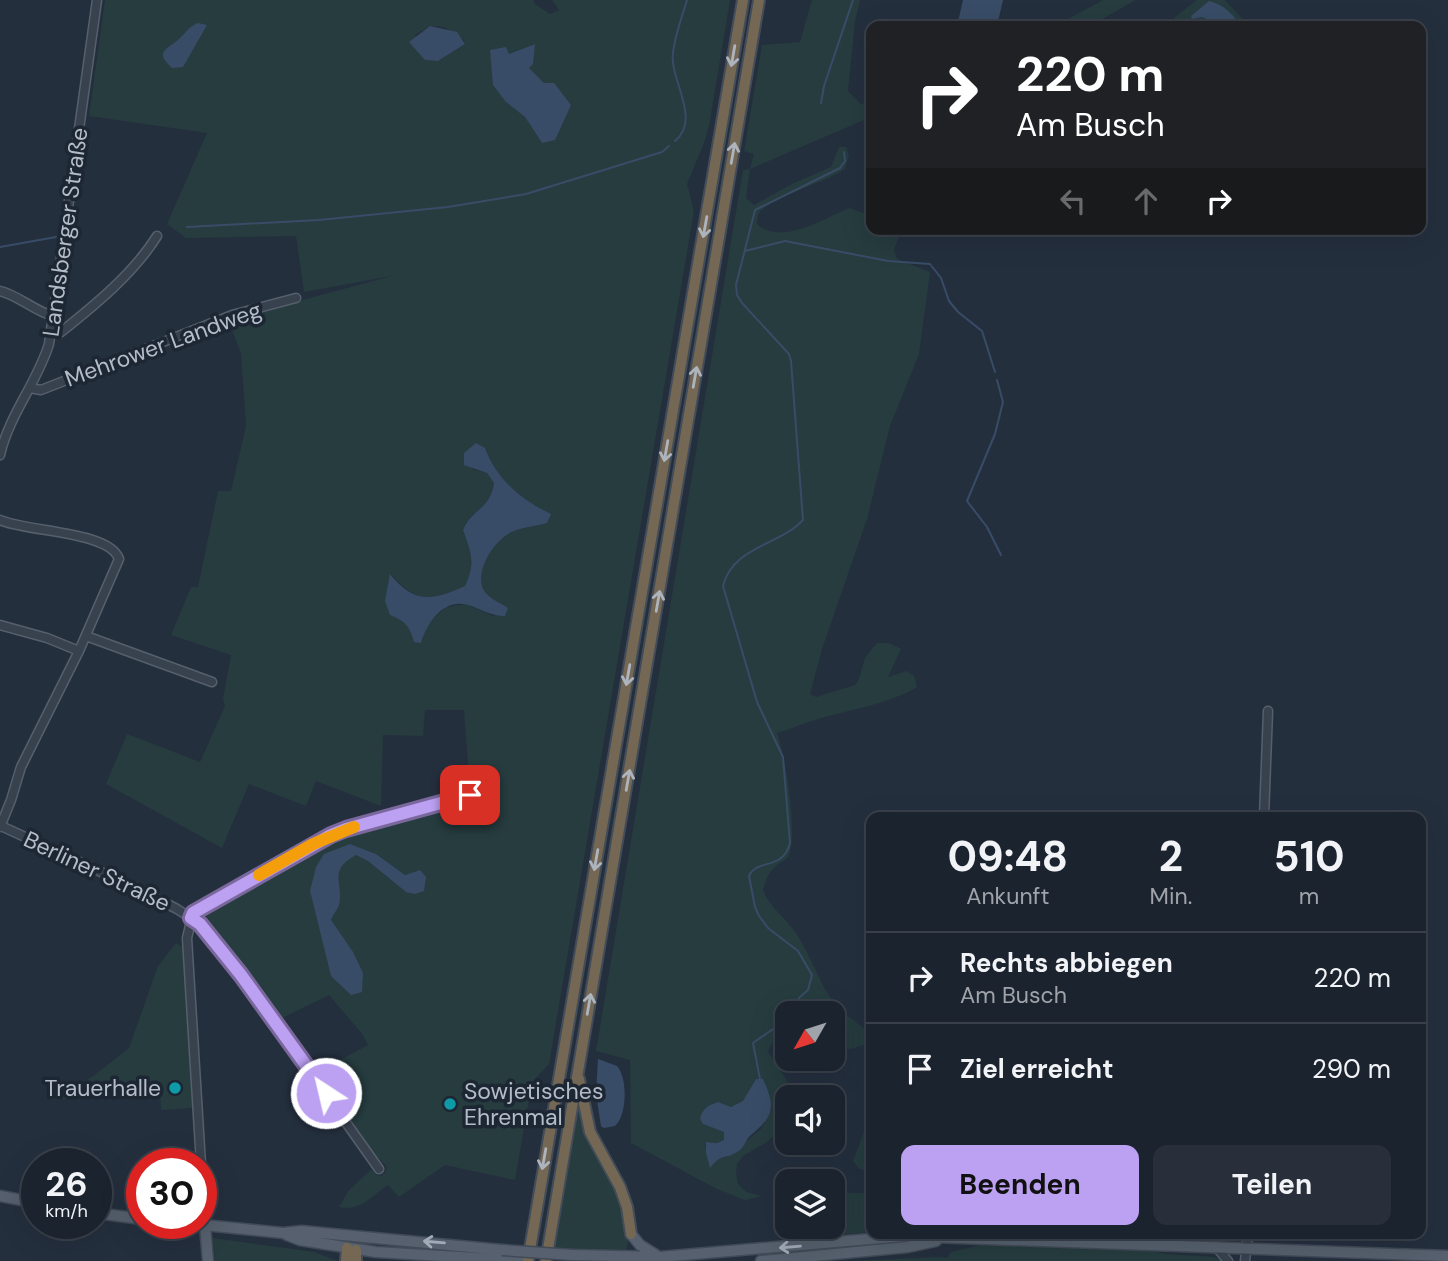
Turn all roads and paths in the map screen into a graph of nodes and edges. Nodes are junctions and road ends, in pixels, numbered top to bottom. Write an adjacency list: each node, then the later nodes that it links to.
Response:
1 (97, 0): 7 (street, Landsberger Straße)
2 (743, 0): 42 (highway, one-way to 42)
3 (759, 0): 21 (highway, one-way to 3)
4 (157, 236): 8 (street)
5 (0, 291): 7 (street)
6 (296, 298): 9 (street, Mehrower Landweg)
7 (53, 316): 8 (street, Landsberger Straße)
8 (51, 334): 9 (street, Landsberger Straße)
9 (30, 388): 10 (street, Landsberger Straße)
10 (0, 455)
11 (0, 520): 13 (street)
12 (0, 625): 14 (street)
13 (86, 636): 14 (street); 15 (street)
14 (79, 651): 19 (street)
15 (212, 682)
16 (1268, 711): 18 (street)
17 (470, 795): 20 (street)
18 (1264, 812)
19 (0, 826): 20 (street, Berliner Straße)
20 (191, 918): 22 (street); 23 (street, Berliner Straße)
21 (578, 1071): 27 (highway); 43 (highway)
22 (200, 1148)
23 (379, 1169)
24 (0, 1196): 25 (main road)
25 (21, 1200)
26 (217, 1226): 33 (main road)
27 (631, 1234): 38 (main road); 39 (main road)
28 (206, 1239): 40 (main road)
29 (870, 1239): 38 (main road, one-way to 38)
30 (942, 1239): 44 (main road)
31 (1015, 1239): 34 (main road)
32 (1247, 1239): 35 (street)
33 (353, 1246): 36 (main road); 41 (highway)
34 (1217, 1248): 35 (main road); 45 (street)
35 (1246, 1250): 37 (main road); 46 (street)
36 (502, 1254): 39 (main road, bridge); 42 (main road)
37 (1448, 1256)
38 (660, 1257): 39 (main road)
39 (629, 1259)
40 (208, 1261)
41 (346, 1261)
42 (526, 1261)
43 (545, 1261)
44 (761, 1261)
45 (1228, 1261)
46 (1245, 1261)

